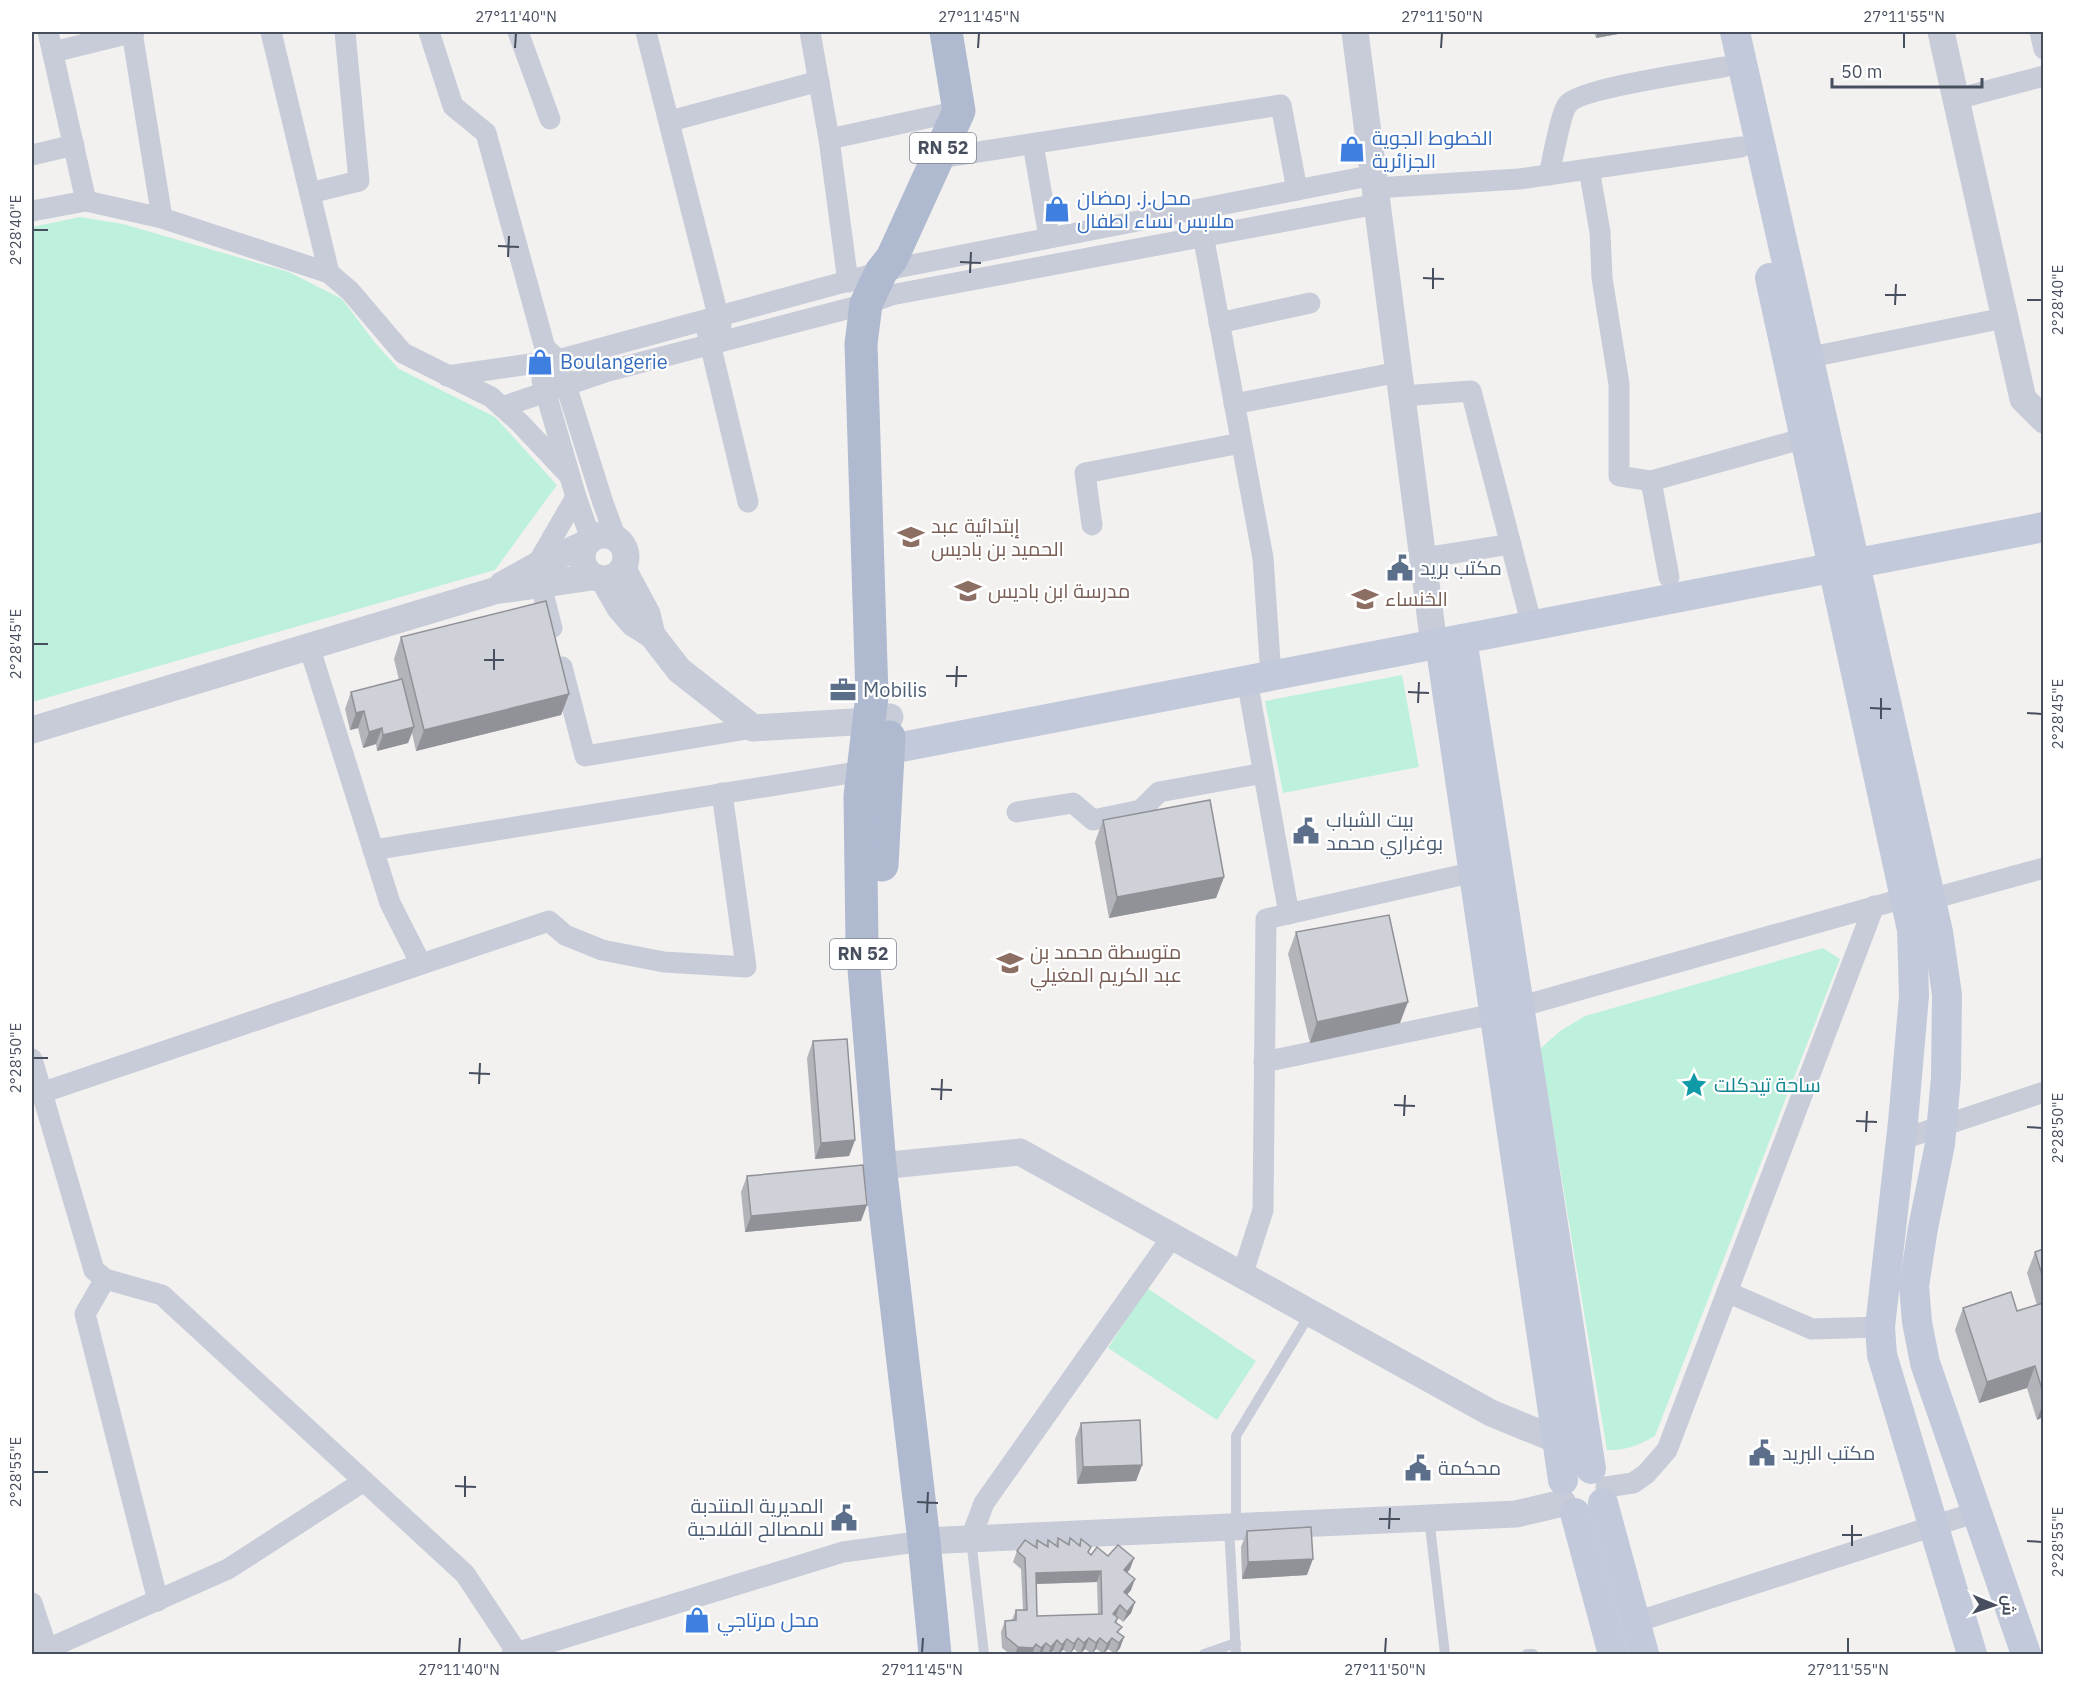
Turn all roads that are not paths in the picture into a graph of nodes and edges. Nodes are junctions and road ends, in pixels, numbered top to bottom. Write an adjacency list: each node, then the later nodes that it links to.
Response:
1 (133, 32): 14 (street); 37 (street)
2 (271, 32): 33 (street)
3 (345, 32): 33 (street)
4 (429, 32): 47 (street)
5 (518, 32): 21 (street)
6 (646, 32): 22 (street)
7 (810, 32): 18 (street)
8 (946, 32): 20 (main road, RN 52)
9 (1355, 32): 31 (street)
10 (1716, 32): 16 (main road)
11 (1735, 32): 48 (main road)
12 (1941, 32): 19 (street)
13 (2040, 32): 15 (street)
14 (50, 42): 25 (street)
15 (2043, 50)
16 (1724, 67): 26 (main road); 30 (street)
17 (2043, 76): 19 (street)
18 (819, 81): 22 (street); 23 (street)
19 (1956, 99): 44 (street)
20 (959, 111): 23 (street); 28 (main road, RN 52)
21 (550, 119)
22 (670, 122): 43 (street)
23 (829, 139): 41 (street)
24 (1033, 144): 28 (street); 32 (street); 39 (street)
25 (74, 145): 27 (street); 34 (street)
26 (1741, 147): 29 (street); 48 (main road)
27 (32, 154)
28 (939, 158): 41 (main road, RN 52)
29 (1589, 169): 30 (street); 60 (street)
30 (1549, 175): 31 (street)
31 (1375, 189): 32 (street); 38 (street); 50 (street)
32 (1297, 190): 35 (street)
33 (310, 193): 40 (street)
34 (86, 201): 36 (street); 37 (street)
35 (1198, 208): 38 (street); 39 (street)
36 (32, 212)
37 (162, 218): 40 (street)
38 (1203, 236): 41 (street); 45 (street)
39 (1049, 237): 41 (street)
40 (329, 273): 49 (street)
41 (879, 280): 43 (street); 46 (street); 76 (main road, RN 52)
42 (1310, 303): 45 (street)
43 (711, 318): 46 (street); 47 (street)
44 (2004, 318): 48 (street); 53 (street)
45 (1220, 323): 54 (street)
46 (717, 341): 51 (street); 62 (street)
47 (547, 358): 49 (street); 51 (street); 52 (street)
48 (1798, 359): 57 (main road); 68 (main road)
49 (447, 376): 55 (street)
50 (1401, 384): 54 (street); 66 (street); 67 (street)
51 (567, 385): 52 (street); 65 (street)
52 (545, 392): 55 (street); 59 (street)
53 (2033, 397): 56 (street)
54 (1234, 404): 58 (street)
55 (502, 407): 59 (street)
56 (2043, 420)
57 (1805, 438): 60 (street); 68 (main road)
58 (1241, 443): 63 (street); 75 (street)
59 (569, 475): 61 (street)
60 (1650, 481): 71 (street)
61 (576, 498): 65 (street); 69 (street)
62 (748, 502)
63 (1092, 525)
64 (2043, 527): 68 (main road)
65 (598, 540): 69 (street); 70 (street); 70 (street)
66 (1511, 544): 67 (street); 72 (street)
67 (1423, 558): 73 (street)
68 (1844, 565): 72 (main road); 86 (main road)
69 (538, 575): 70 (street); 74 (street); 77 (street)
70 (606, 575): 77 (street)
71 (1669, 577)
72 (1532, 626): 73 (main road)
73 (1445, 642): 75 (main road); 85 (main road)
74 (309, 646): 78 (street); 83 (street)
75 (1259, 678): 79 (main road); 80 (street)
76 (880, 718): 77 (street); 79 (main road, RN 52)
77 (753, 728)
78 (32, 730)
79 (872, 758): 81 (street); 99 (main road, RN 52)
80 (1264, 773): 82 (street); 88 (street)
81 (722, 794): 83 (street); 89 (street)
82 (1017, 812)
83 (373, 850): 89 (street)
84 (2043, 868): 86 (street)
85 (1485, 870): 88 (street); 92 (main road)
86 (1918, 898): 87 (street); 90 (main road); 91 (main road)
87 (1874, 906): 92 (street); 103 (street)
88 (1289, 914): 94 (street)
89 (421, 964): 96 (street)
90 (1947, 995): 91 (main road); 97 (main road)
91 (1914, 996): 98 (main road)
92 (1507, 1010): 94 (street); 107 (main road); 109 (main road)
93 (32, 1059): 96 (street)
94 (1264, 1062): 101 (street)
95 (2043, 1092): 97 (street)
96 (42, 1093): 102 (street)
97 (1942, 1126): 98 (street); 104 (main road)
98 (1900, 1140): 106 (main road)
99 (891, 1164): 100 (street); 115 (main road, RN 52)
100 (1172, 1237): 101 (street); 115 (street)
101 (1242, 1276): 105 (street)
102 (105, 1279): 108 (street); 116 (street)
103 (1727, 1292): 106 (street); 109 (street)
104 (1915, 1299): 106 (main road); 111 (main road)
105 (1310, 1314): 107 (street); 114 (lane)
106 (1880, 1314): 113 (main road)
107 (1557, 1440): 110 (main road)
108 (364, 1481): 116 (street); 121 (street)
109 (1600, 1486): 110 (main road); 110 (main road); 118 (main road)
110 (1567, 1498): 112 (street); 129 (main road)
111 (1977, 1512): 113 (street); 132 (main road)
112 (1429, 1518): 114 (street); 126 (lane)
113 (1933, 1526): 118 (street); 131 (main road)
114 (1232, 1527): 115 (street); 119 (lane)
115 (947, 1539): 121 (street); 122 (main road, RN 52); 123 (main road, RN 52); 124 (lane)
116 (158, 1601): 120 (street)
117 (32, 1603): 120 (street)
118 (1636, 1623): 130 (main road)
119 (1236, 1649): 125 (lane)
120 (42, 1652)
121 (515, 1654)
122 (935, 1654)
123 (958, 1654)
124 (984, 1654)
125 (1204, 1654)
126 (1445, 1654)
127 (1527, 1654): 128 (lane)
128 (1533, 1654)
129 (1613, 1654)
130 (1644, 1654)
131 (1972, 1654)
132 (2026, 1654)

